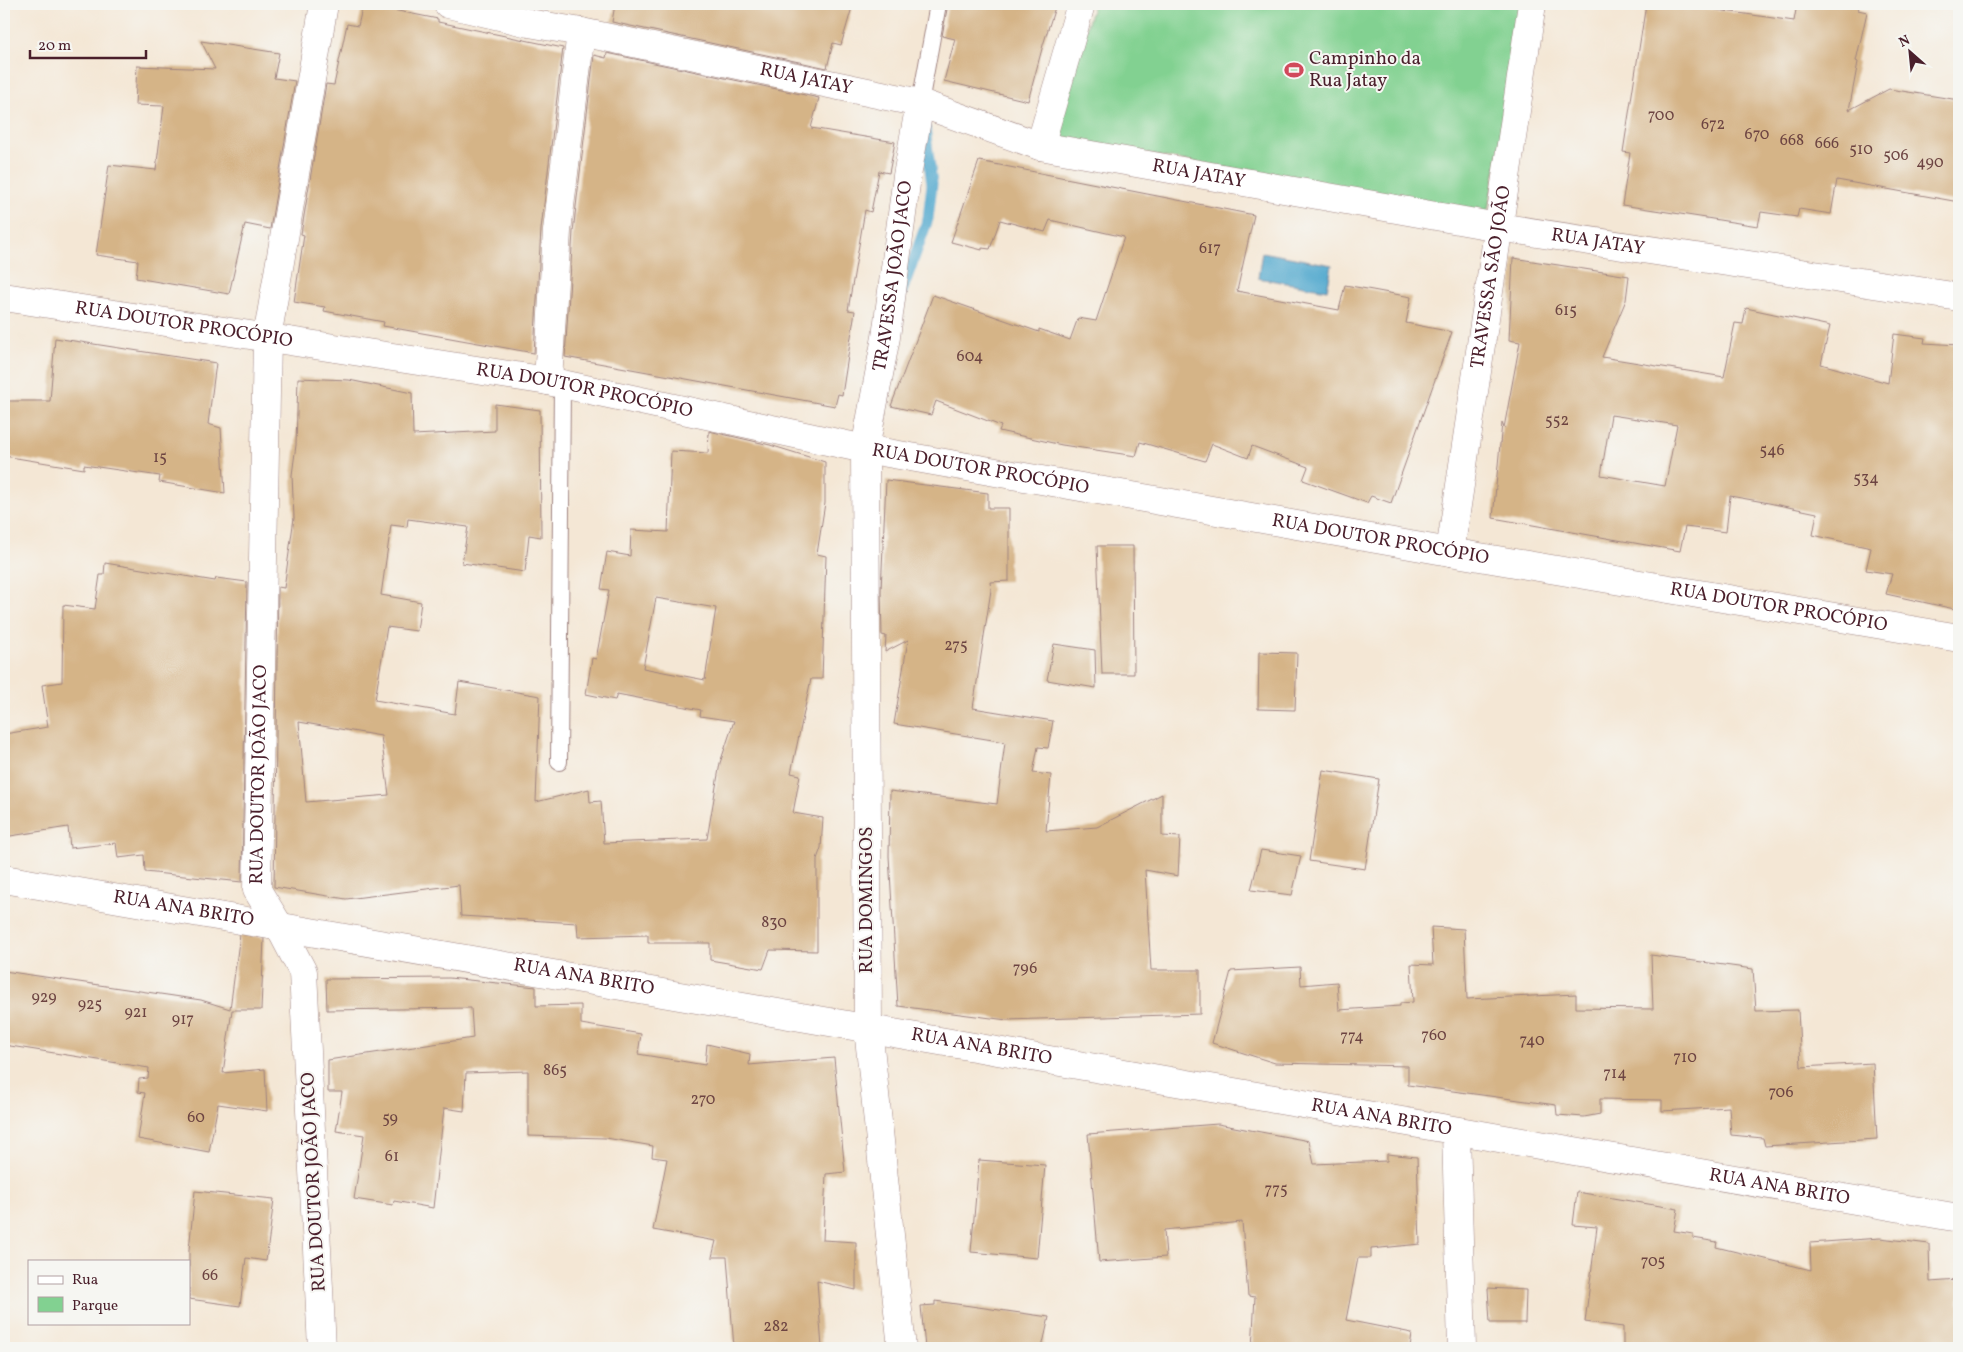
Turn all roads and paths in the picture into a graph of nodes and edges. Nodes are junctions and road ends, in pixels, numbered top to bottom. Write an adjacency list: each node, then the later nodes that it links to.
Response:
1 (324, 4): 13 (street, RUA DOUTOR JOÃO JACO)
2 (448, 4): 6 (street, RUA JATAY)
3 (938, 4): 8 (lane)
4 (1081, 4): 9 (street)
5 (1532, 4): 10 (street, TRAVESSA SÃO JOÃO)
6 (530, 14): 7 (street, RUA JATAY)
7 (581, 32): 8 (street, RUA JATAY); 14 (street)
8 (920, 103): 9 (street, RUA JATAY); 15 (street, TRAVESSA JOÃO JACO)
9 (1040, 146): 10 (street, RUA JATAY)
10 (1498, 227): 12 (street, RUA JATAY); 16 (street, TRAVESSA SÃO JOÃO)
11 (4, 297): 13 (street, RUA DOUTOR PROCÓPIO)
12 (1959, 297)
13 (267, 338): 14 (street, RUA DOUTOR PROCÓPIO); 20 (street, RUA DOUTOR JOÃO JACO)
14 (555, 382): 15 (street, RUA DOUTOR PROCÓPIO); 18 (lane)
15 (865, 449): 16 (street, RUA DOUTOR PROCÓPIO); 21 (street, RUA DOMINGOS)
16 (1450, 552): 17 (street, RUA DOUTOR PROCÓPIO)
17 (1959, 638)
18 (559, 762)
19 (4, 879): 20 (street, RUA ANA BRITO)
20 (278, 924): 21 (street, RUA ANA BRITO); 24 (street, RUA DOUTOR JOÃO JACO)
21 (868, 1028): 22 (street, RUA ANA BRITO); 25 (street, RUA DOMINGOS)
22 (1456, 1133): 23 (street, RUA ANA BRITO); 26 (street)
23 (1959, 1218)
24 (322, 1348)
25 (902, 1348)
26 (1462, 1348)

